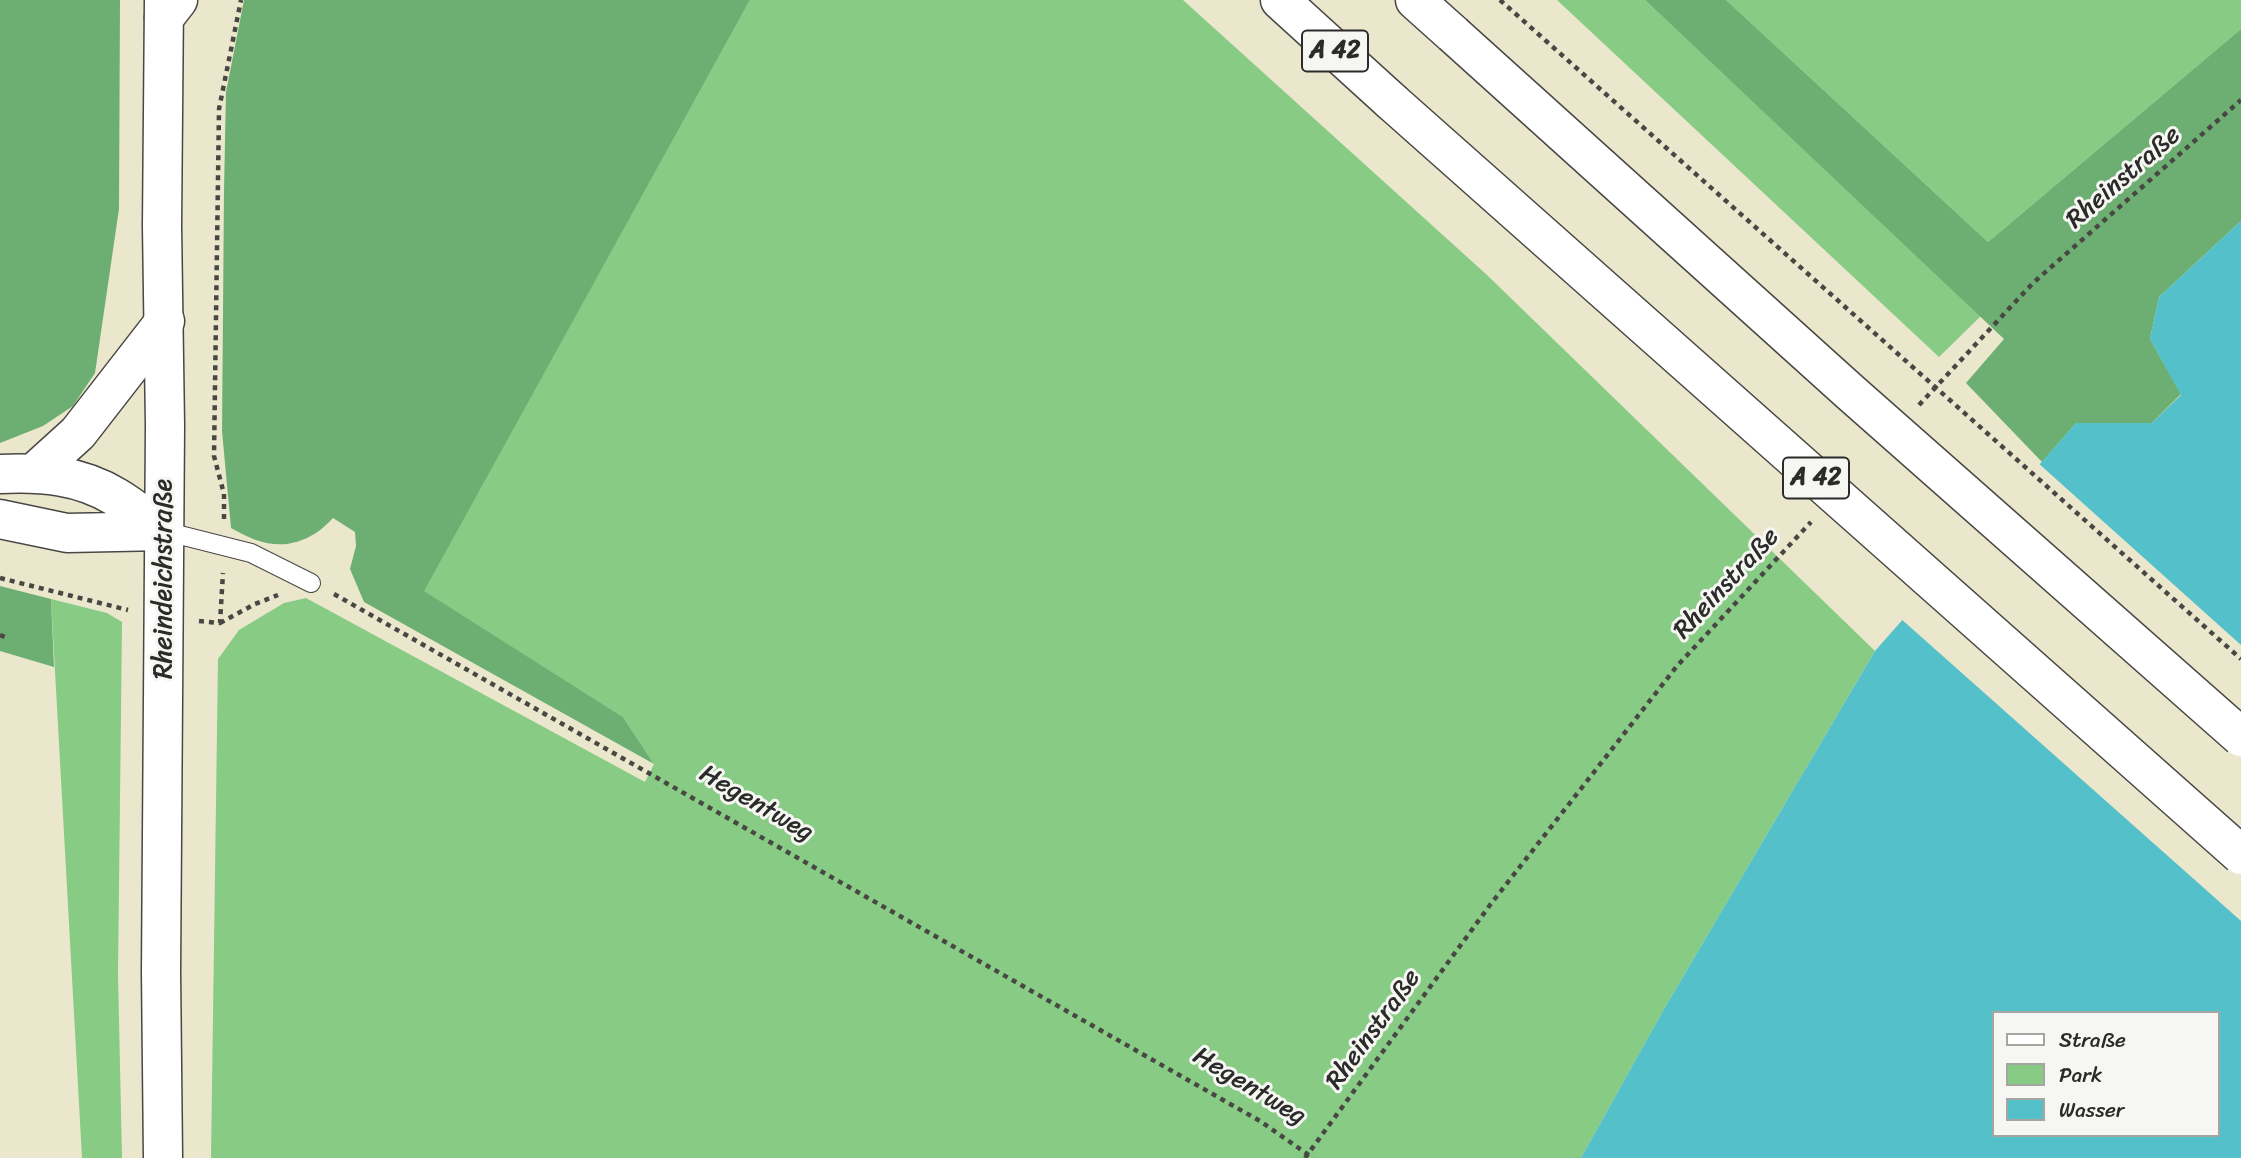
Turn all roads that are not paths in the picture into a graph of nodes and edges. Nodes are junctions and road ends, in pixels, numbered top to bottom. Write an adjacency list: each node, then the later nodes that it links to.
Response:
1 (1280, 0): 10 (main road, A 42, bridge)
2 (1415, 0): 9 (main road, bridge)
3 (169, 6): 4 (main road, Rheindeichstraße)
4 (164, 321): 5 (main road); 7 (main road, Rheindeichstraße)
5 (17, 473): 7 (main road)
6 (0, 519): 7 (main road)
7 (164, 531): 8 (lane); 11 (main road, Rheindeichstraße)
8 (311, 583)
9 (2241, 737)
10 (2241, 855)
11 (163, 1158)

